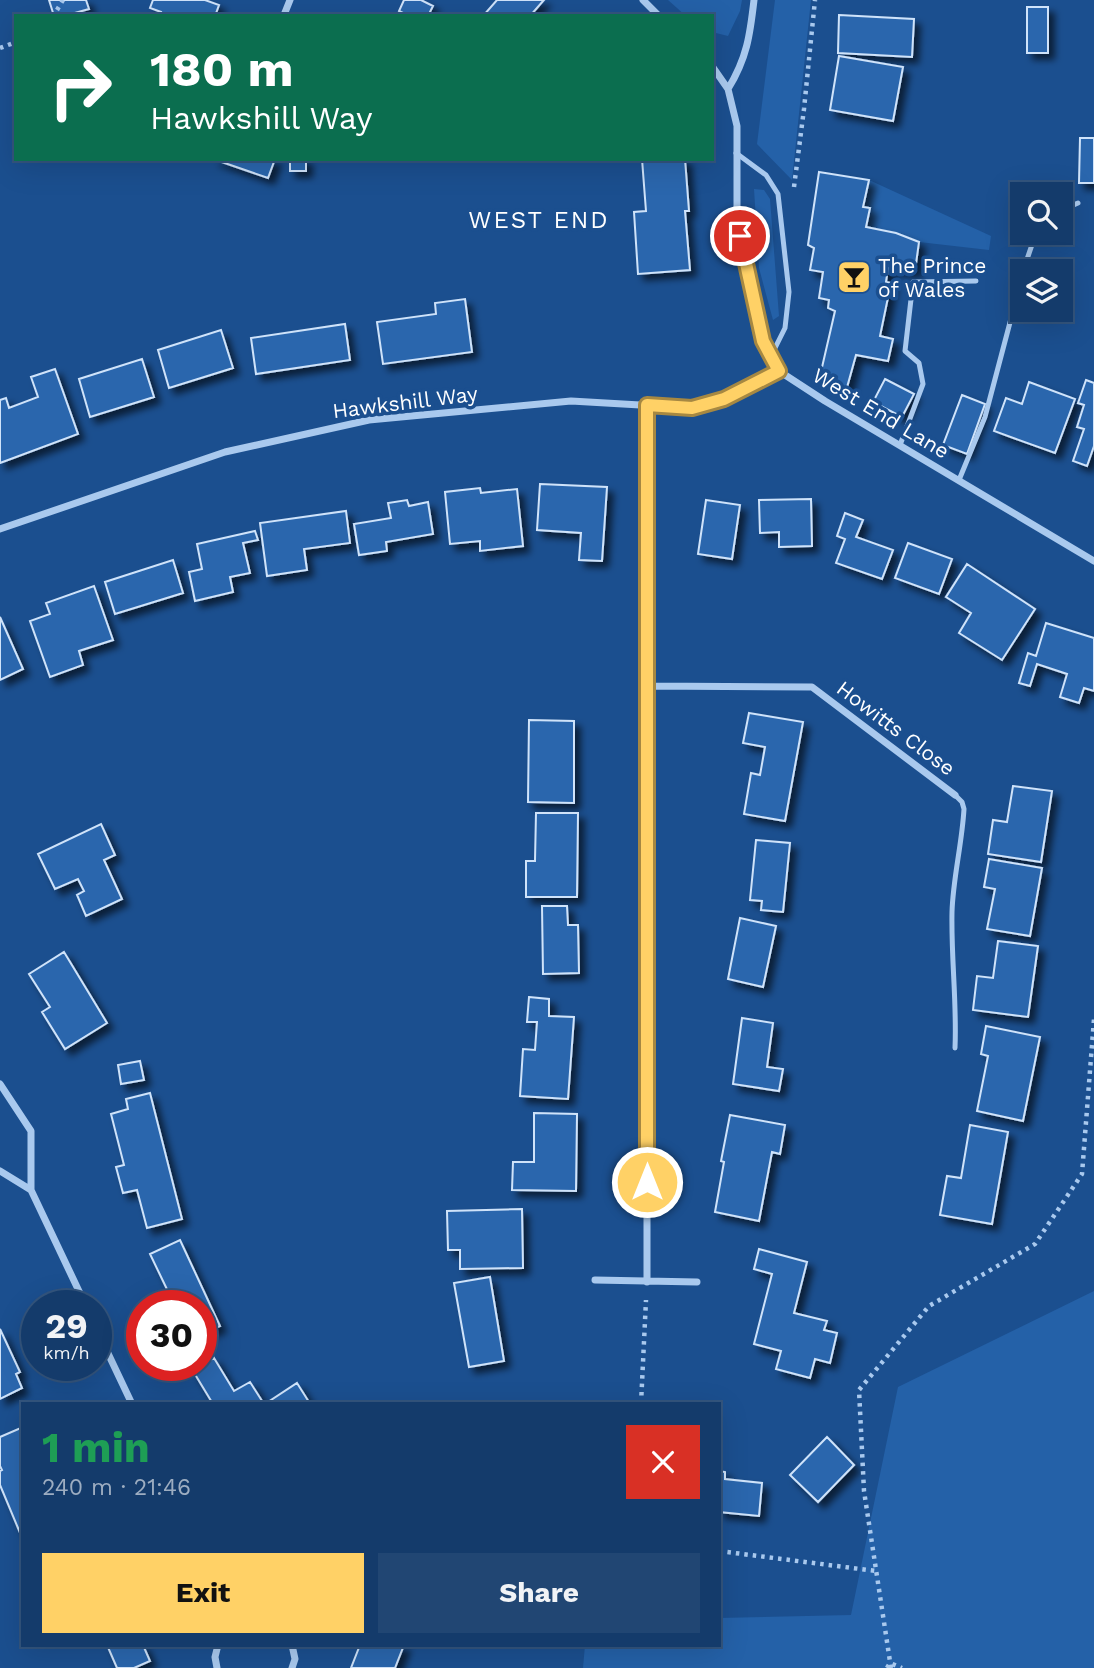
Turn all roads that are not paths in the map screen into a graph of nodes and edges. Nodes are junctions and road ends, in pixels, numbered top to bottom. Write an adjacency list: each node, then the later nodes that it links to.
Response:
1 (643, 0): 3 (street)
2 (754, 0): 5 (street)
3 (657, 14)
4 (714, 69): 5 (street, West End Lane)
5 (728, 89): 6 (street, West End Lane)
6 (736, 153): 11 (street, West End Lane); 11 (lane)
7 (1078, 203): 8 (lane)
8 (1073, 205)
9 (976, 281): 14 (lane)
10 (1010, 322): 15 (lane)
11 (771, 356): 12 (street, West End Lane)
12 (779, 371): 13 (street, Hawkshill Way); 14 (street, West End Lane)
13 (647, 405): 16 (street, Hawkshill Way); 18 (street)
14 (900, 445): 15 (street, West End Lane)
15 (959, 480): 17 (street, West End Lane)
16 (0, 529)
17 (1094, 561)
18 (648, 686): 19 (street, Howitts Close); 25 (street)
19 (955, 795): 20 (lane)
20 (955, 1048)
21 (0, 1084): 23 (street)
22 (0, 1171): 23 (street)
23 (31, 1190): 27 (street)
24 (595, 1280): 25 (street)
25 (647, 1282): 26 (street)
26 (697, 1283)
27 (78, 1290)
28 (112, 1362): 29 (street)
29 (131, 1402)
30 (218, 1647): 32 (street)
31 (292, 1647): 33 (street)
32 (218, 1668)
33 (292, 1668)

